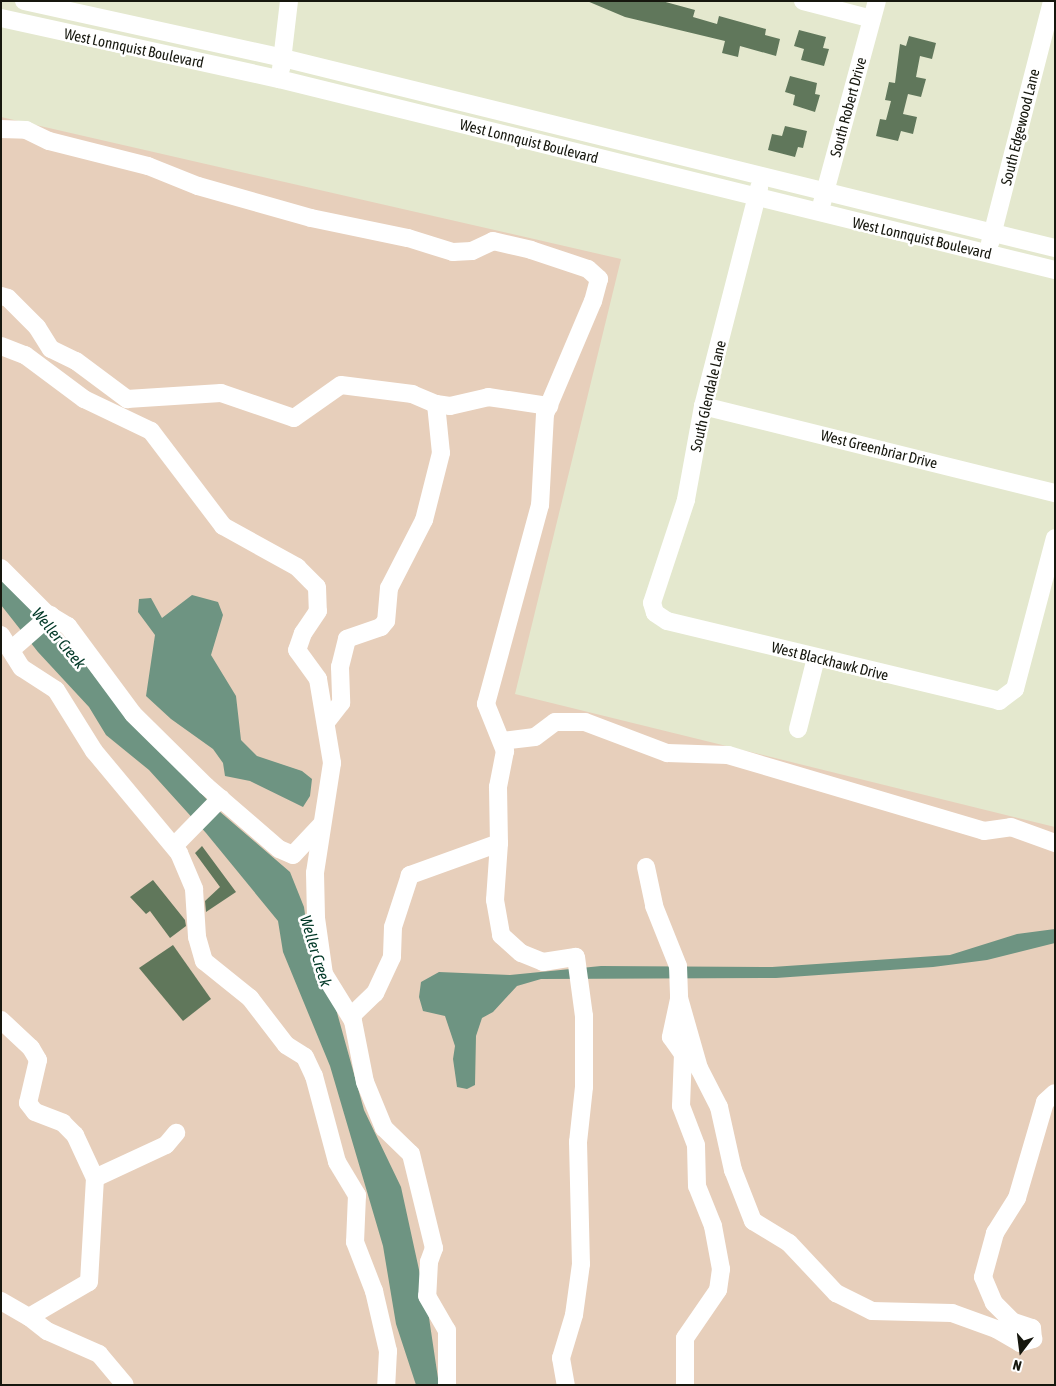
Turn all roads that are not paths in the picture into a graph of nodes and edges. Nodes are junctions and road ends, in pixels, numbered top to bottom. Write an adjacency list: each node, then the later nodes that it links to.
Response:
1 (24, 1): 6 (street, West Lonnquist Boulevard)
2 (289, 1): 10 (street)
3 (803, 1): 8 (street)
4 (876, 1): 8 (street, South Robert Drive)
5 (1052, 1): 17 (street, South Edgewood Lane)
6 (74, 7): 9 (street); 10 (street, West Lonnquist Boulevard)
7 (1, 18): 9 (street, West Lonnquist Boulevard)
8 (872, 19): 14 (street, South Robert Drive)
9 (68, 34): 11 (street, West Lonnquist Boulevard)
10 (283, 58): 11 (street); 13 (street, West Lonnquist Boulevard)
11 (279, 79): 15 (street, West Lonnquist Boulevard)
12 (1, 129): 24 (street)
13 (761, 178): 14 (street, West Lonnquist Boulevard); 15 (street, South Glendale Lane)
14 (825, 194): 16 (street, South Robert Drive); 17 (street, West Lonnquist Boulevard)
15 (756, 198): 16 (street, West Lonnquist Boulevard); 25 (street, South Glendale Lane)
16 (820, 214): 19 (street, West Lonnquist Boulevard)
17 (993, 232): 18 (street, West Lonnquist Boulevard); 19 (street, South Edgewood Lane)
18 (1055, 248)
19 (988, 254): 20 (street, West Lonnquist Boulevard)
20 (1055, 270)
21 (1, 296): 23 (street)
22 (1, 346): 34 (street)
23 (436, 404): 24 (street); 34 (street)
24 (549, 406): 36 (street)
25 (703, 406): 26 (street, West Greenbriar Drive); 29 (street, South Glendale Lane)
26 (1055, 493)
27 (1055, 538): 33 (street, West Blackhawk Drive)
28 (1, 568): 30 (street)
29 (655, 613): 33 (street, West Blackhawk Drive)
30 (49, 617): 32 (street); 37 (street)
31 (1, 635): 32 (street)
32 (14, 647): 39 (street)
33 (816, 658): 35 (street)
34 (327, 721): 38 (street)
35 (798, 729)
36 (502, 741): 40 (street); 41 (street)
37 (217, 802): 38 (street); 39 (street)
38 (324, 821): 44 (street)
39 (178, 836): 52 (street)
40 (499, 843): 44 (street); 54 (street)
41 (1055, 843)
42 (646, 867): 43 (street)
43 (679, 998): 46 (street); 55 (street)
44 (351, 1016): 53 (street)
45 (1, 1020): 48 (street)
46 (1055, 1093)
47 (176, 1133): 48 (street)
48 (95, 1178): 50 (street)
49 (1, 1301): 50 (street)
50 (29, 1317): 51 (street)
51 (125, 1385)
52 (386, 1385)
53 (446, 1385)
54 (566, 1385)
55 (686, 1385)

